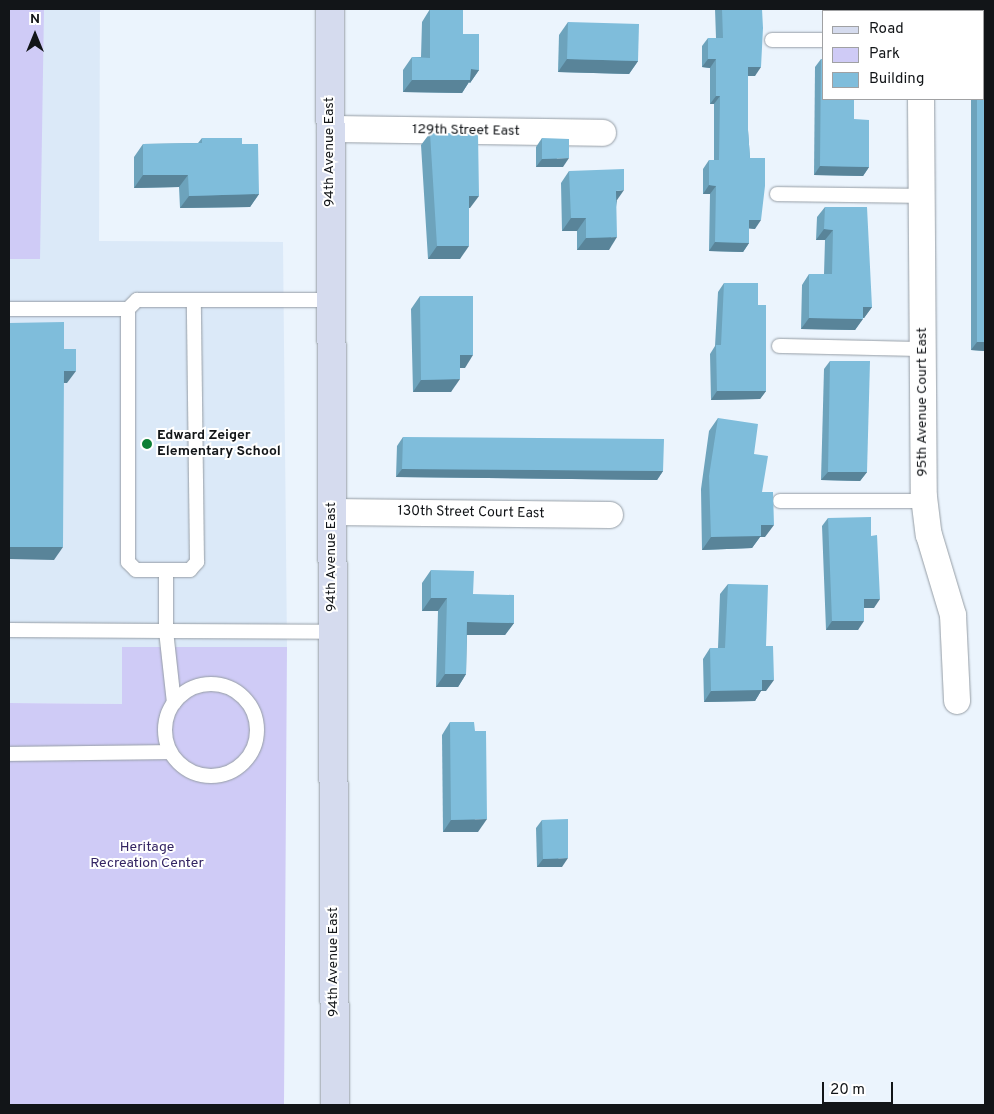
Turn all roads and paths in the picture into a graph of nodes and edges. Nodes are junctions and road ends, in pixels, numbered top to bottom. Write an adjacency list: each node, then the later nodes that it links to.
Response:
1 (330, 9): 5 (main road, 94th Avenue East)
2 (772, 40): 3 (lane)
3 (822, 40)
4 (921, 100): 8 (street, 95th Avenue Court East)
5 (330, 128): 6 (street, 129th Street East); 10 (main road, 94th Avenue East)
6 (603, 132)
7 (777, 194): 8 (lane)
8 (922, 196): 14 (street, 95th Avenue Court East)
9 (194, 300): 10 (lane); 11 (lane); 19 (lane)
10 (331, 300): 17 (main road, 94th Avenue East)
11 (128, 309): 12 (lane); 19 (lane)
12 (9, 310)
13 (780, 346): 14 (lane)
14 (923, 349): 16 (street, 95th Avenue Court East)
15 (780, 501): 16 (lane)
16 (924, 501): 23 (street, 95th Avenue Court East)
17 (332, 512): 18 (street, 130th Street Court East); 22 (main road, 94th Avenue East)
18 (610, 515)
19 (166, 570): 21 (lane)
20 (9, 630): 21 (lane)
21 (166, 631): 22 (lane); 24 (lane)
22 (333, 632): 27 (main road, 94th Avenue East)
23 (957, 701)
24 (174, 703): 25 (lane); 25 (lane)
25 (170, 752): 26 (lane)
26 (9, 754)
27 (335, 1105)

